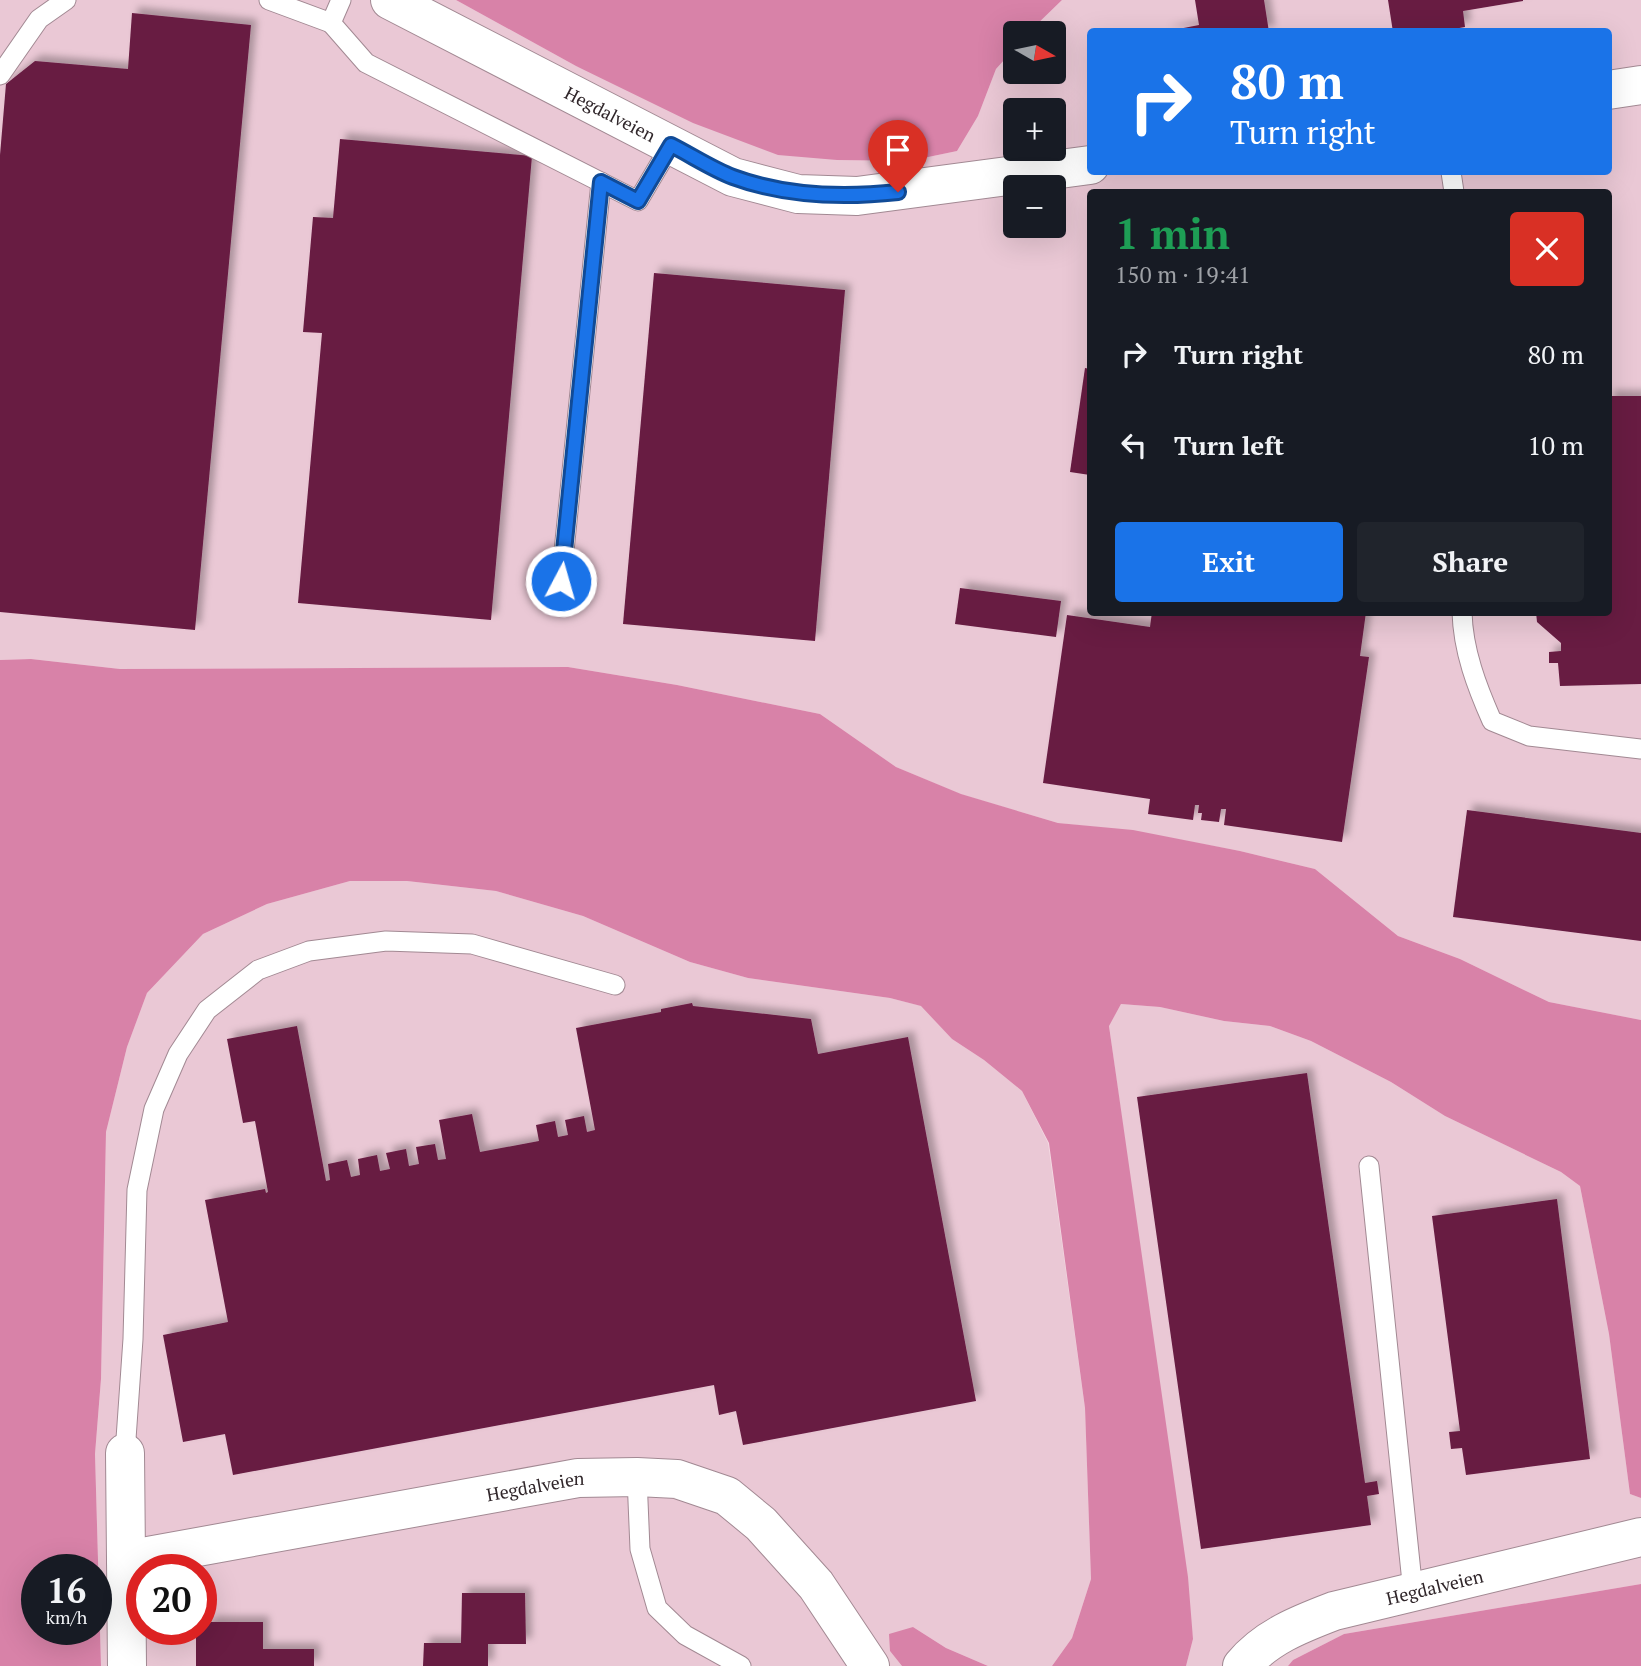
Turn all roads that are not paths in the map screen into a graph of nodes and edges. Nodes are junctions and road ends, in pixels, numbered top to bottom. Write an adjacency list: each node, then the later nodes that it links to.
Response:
1 (65, 0): 6 (lane)
2 (269, 0): 5 (lane)
3 (341, 0): 5 (lane)
4 (390, 0): 9 (street, Hegdalveien)
5 (331, 23): 11 (lane)
6 (0, 75)
7 (1641, 85): 8 (street)
8 (1612, 89)
9 (671, 145): 10 (street, Hegdalveien); 11 (lane)
10 (1087, 165)
11 (601, 182): 12 (lane)
12 (561, 581)
13 (1462, 616): 14 (lane)
14 (1641, 749)
15 (615, 985): 17 (lane)
16 (1369, 1166): 22 (lane)
17 (125, 1454): 21 (street)
18 (637, 1477): 20 (street, Hegdalveien); 25 (lane); 26 (street, Hegdalveien)
19 (1641, 1537): 22 (street, Hegdalveien)
20 (159, 1554)
21 (126, 1560)
22 (1413, 1592): 27 (street, Hegdalveien)
23 (127, 1645): 24 (street)
24 (127, 1666)
25 (741, 1666)
26 (870, 1666)
27 (1242, 1666)

